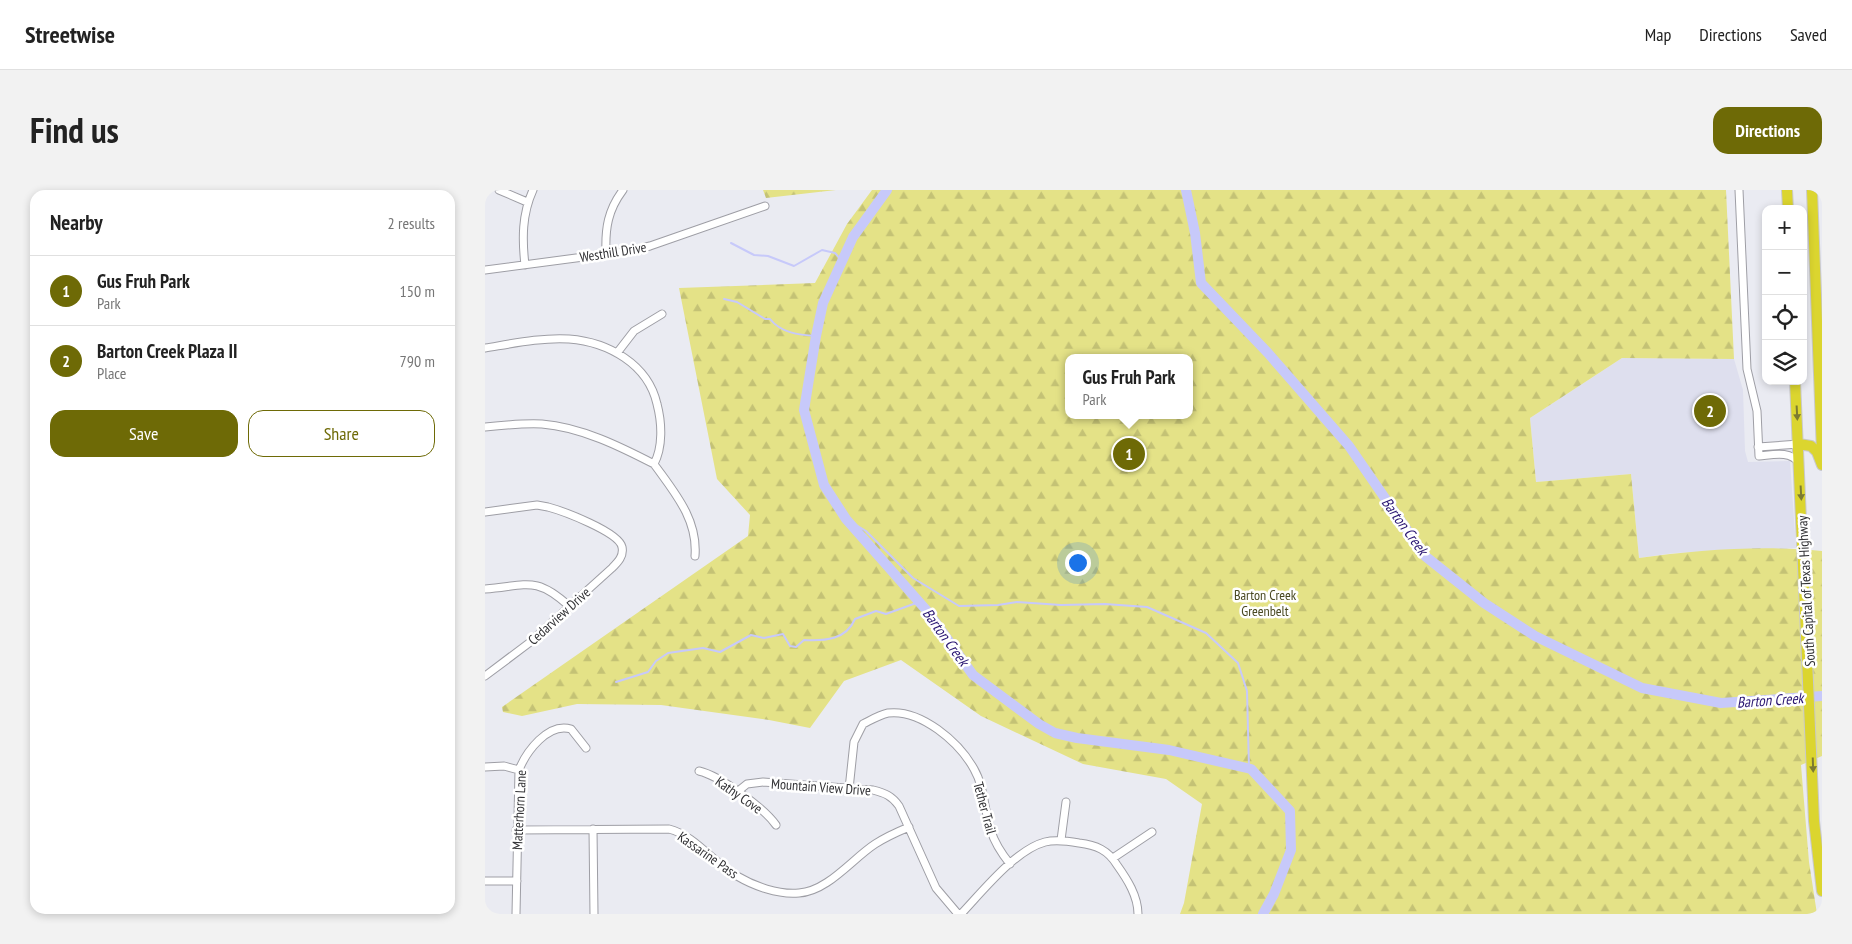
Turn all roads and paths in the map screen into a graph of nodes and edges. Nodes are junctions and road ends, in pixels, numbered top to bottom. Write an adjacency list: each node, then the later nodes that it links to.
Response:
1 (499, 190): 7 (street)
2 (533, 190): 7 (street)
3 (623, 190): 10 (street)
4 (1739, 190): 19 (street)
5 (1787, 190): 8 (highway)
6 (1812, 190): 20 (highway)
7 (527, 202): 11 (street)
8 (1788, 205)
9 (765, 206): 10 (street, Westhill Drive)
10 (606, 253): 11 (street, Westhill Drive)
11 (525, 264): 12 (street, Westhill Drive)
12 (485, 270)
13 (662, 314): 15 (street)
14 (485, 348): 15 (street)
15 (617, 353): 22 (street)
16 (1795, 385): 18 (highway, South Capital of Texas Highway, one-way to 18)
17 (485, 427): 22 (street)
18 (1799, 444): 19 (street); 21 (highway, South Capital of Texas Highway); 23 (highway)
19 (1758, 447): 21 (street)
20 (1822, 453)
21 (1799, 463): 42 (highway, South Capital of Texas Highway, one-way to 42)
22 (654, 464): 25 (street)
23 (1822, 465)
24 (485, 512): 27 (street, Cedarview Drive)
25 (695, 556)
26 (485, 589): 27 (street)
27 (569, 606): 28 (street, Cedarview Drive)
28 (485, 676)
29 (586, 748): 31 (street, Matterhorn Lane)
30 (485, 767): 31 (street)
31 (519, 770): 39 (street, Matterhorn Lane)
32 (699, 771): 34 (street, Kathy Cove)
33 (849, 789): 34 (street, Mountain View Drive); 37 (street, Mountain View Drive); 45 (street, Tether Trail)
34 (737, 792): 36 (street, Kathy Cove)
35 (1066, 802): 41 (street)
36 (776, 825)
37 (909, 827): 38 (street, Kassarine Pass); 51 (street, Mountain View Drive)
38 (593, 829): 39 (street, Kassarine Pass); 50 (street)
39 (516, 830): 47 (street, Matterhorn Lane)
40 (1152, 832): 43 (street)
41 (1061, 840): 43 (street); 45 (street)
42 (1817, 848): 44 (highway); 48 (highway, South Capital of Texas Highway)
43 (1113, 858): 52 (street)
44 (1822, 861)
45 (1010, 864): 51 (street)
46 (485, 881): 47 (street)
47 (517, 881): 49 (street, Matterhorn Lane)
48 (1822, 891)
49 (516, 914)
50 (593, 914)
51 (959, 914)
52 (1137, 914)

